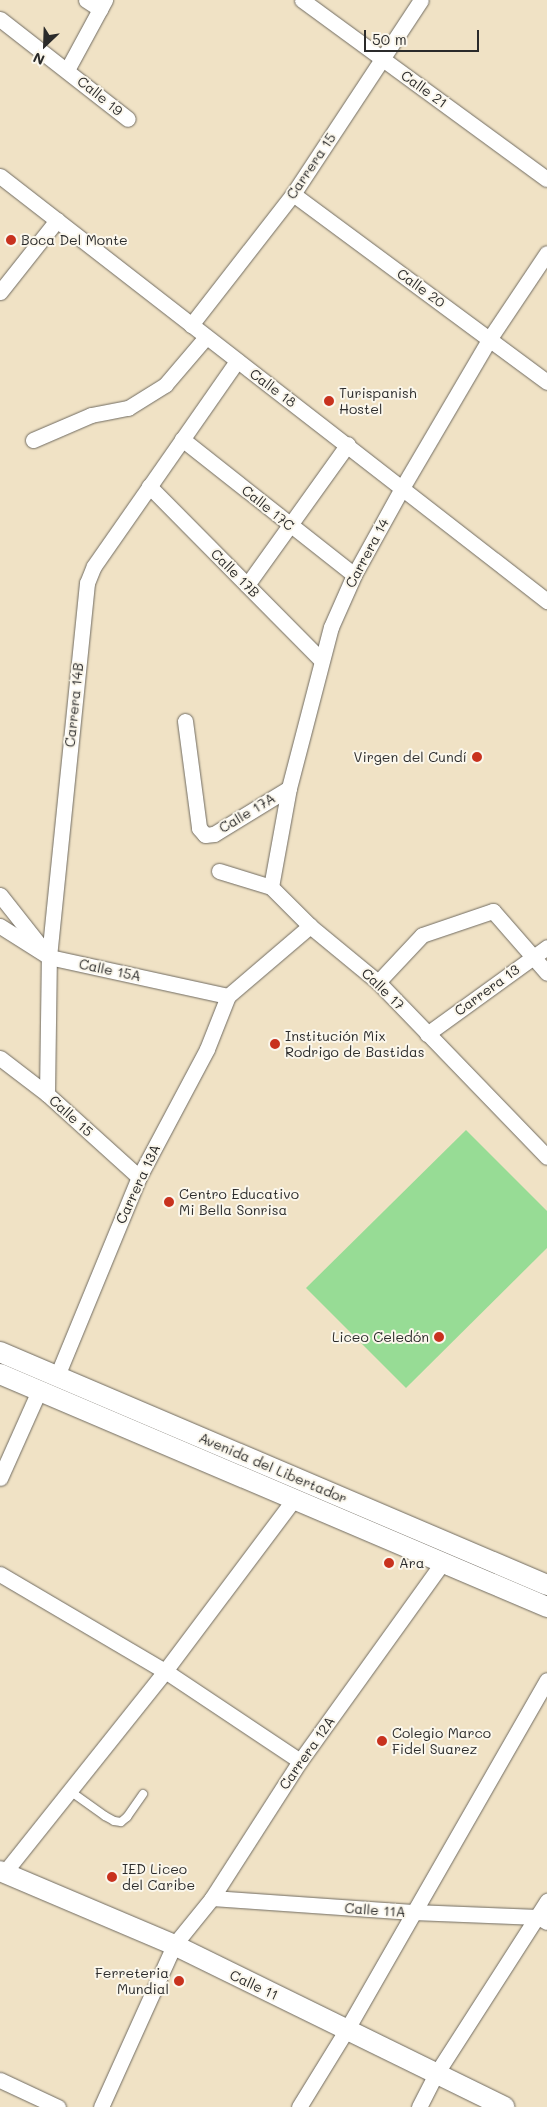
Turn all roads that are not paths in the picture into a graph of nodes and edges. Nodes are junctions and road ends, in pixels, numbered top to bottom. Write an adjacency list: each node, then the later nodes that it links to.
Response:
1 (86, 0): 4 (street)
2 (302, 0): 6 (street, Calle 21)
3 (421, 0): 6 (street, Carrera 15)
4 (103, 4): 7 (street)
5 (0, 19): 7 (street, Calle 19)
6 (383, 59): 10 (street, Calle 21); 11 (street, Carrera 15)
7 (67, 70): 8 (street, Calle 19)
8 (128, 119)
9 (0, 176): 12 (street, Calle 18)
10 (547, 179)
11 (293, 194): 15 (street, Carrera 15); 17 (street, Calle 20)
12 (57, 220): 14 (street); 15 (street, Calle 18)
13 (547, 253): 17 (street, Carrera 14)
14 (0, 292)
15 (190, 325): 16 (street, Calle 18)
16 (206, 337): 18 (street, Calle 18); 21 (street)
17 (490, 338): 19 (street, Calle 20); 24 (street, Carrera 14)
18 (237, 361): 20 (street, Carrera 14B); 22 (street, Calle 18)
19 (547, 382)
20 (182, 439): 23 (street, Carrera 14B); 25 (street, Calle 17C)
21 (33, 440)
22 (348, 444): 24 (street, Calle 18); 25 (street)
23 (149, 486): 27 (street, Calle 17B); 38 (street, Carrera 14B)
24 (402, 488): 26 (street, Carrera 14); 28 (street, Calle 18)
25 (288, 524): 26 (street, Calle 17C); 27 (street)
26 (354, 575): 29 (street, Carrera 14)
27 (246, 585): 29 (street, Calle 17B)
28 (547, 601)
29 (321, 660): 31 (street, Carrera 14)
30 (185, 721): 31 (street, Calle 17A)
31 (288, 788): 33 (street, Carrera 14)
32 (219, 872): 33 (street, Calle 17)
33 (271, 887): 36 (street, Calle 17)
34 (0, 894): 38 (street)
35 (0, 926): 38 (street, Calle 15A)
36 (310, 926): 41 (street, Calle 17); 42 (street)
37 (547, 947): 39 (street, Carrera 13)
38 (49, 957): 42 (street, Calle 15A); 45 (street, Carrera 14B)
39 (533, 957): 40 (street); 41 (street); 43 (street, Carrera 13)
40 (547, 973)
41 (378, 982): 43 (street, Calle 17)
42 (228, 996): 47 (street, Carrera 13A)
43 (427, 1034): 46 (street, Calle 17)
44 (0, 1058): 45 (street, Calle 15)
45 (47, 1094): 47 (street, Calle 15)
46 (547, 1157)
47 (139, 1177): 50 (street, Carrera 13A)
48 (0, 1352): 50 (main road, Avenida del Libertador)
49 (0, 1374): 51 (main road, Avenida del Libertador)
50 (57, 1376): 56 (main road, Avenida del Libertador)
51 (39, 1390): 52 (street); 53 (main road, Avenida del Libertador)
52 (0, 1478)
53 (294, 1499): 54 (main road, Avenida del Libertador); 58 (street)
54 (443, 1562): 57 (main road, Avenida del Libertador); 60 (street, Carrera 12A)
55 (0, 1574): 58 (street)
56 (547, 1585)
57 (547, 1606)
58 (165, 1671): 60 (street); 61 (street)
59 (547, 1680): 66 (street)
60 (300, 1761): 64 (street, Carrera 12A)
61 (70, 1791): 62 (lane); 63 (street)
62 (143, 1794)
63 (2, 1872): 68 (main road, Calle 11)
64 (212, 1898): 66 (street, Calle 11A); 68 (street, Carrera 12A)
65 (547, 1901): 67 (street)
66 (413, 1912): 67 (street, Calle 11A); 69 (street)
67 (542, 1920): 70 (street)
68 (174, 1945): 69 (main road, Calle 11); 73 (street, Carrera 12A)
69 (346, 2029): 70 (main road, Calle 11); 74 (street)
70 (436, 2074): 75 (street); 76 (main road, Calle 11)
71 (0, 2080): 72 (street)
72 (58, 2107)
73 (102, 2107)
74 (299, 2107)
75 (419, 2107)
76 (504, 2107)

